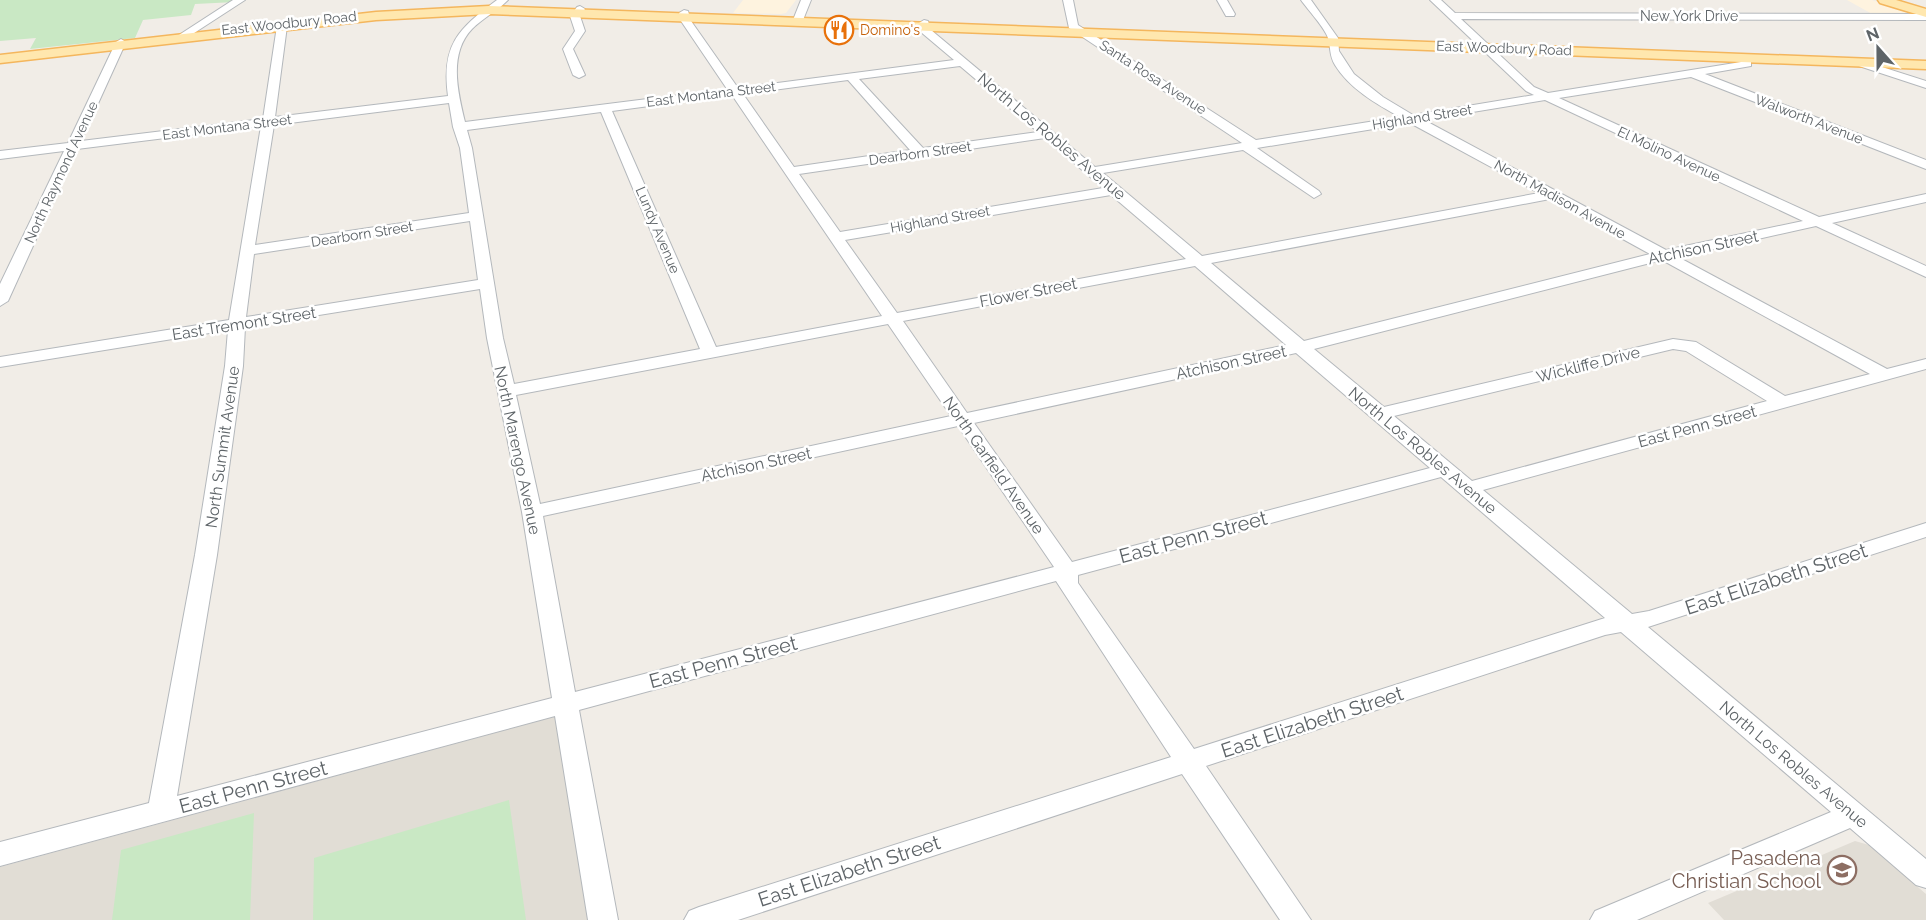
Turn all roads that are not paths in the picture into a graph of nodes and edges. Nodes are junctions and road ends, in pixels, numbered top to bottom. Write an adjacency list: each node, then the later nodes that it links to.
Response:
1 (240, 0): 19 (street)
2 (806, 0): 14 (street)
3 (1068, 0): 17 (street)
4 (1222, 0): 11 (street)
5 (1305, 0): 21 (street, North Madison Avenue)
6 (1435, 0): 13 (street, El Molino Avenue)
7 (1884, 0): 12 (main road)
8 (495, 5): 9 (main road, East Woodbury Road); 16 (main road, East Woodbury Road); 19 (main road, East Woodbury Road); 35 (street, North Marengo Avenue)
9 (579, 11): 10 (main road, East Woodbury Road); 30 (street)
10 (685, 14): 14 (main road, East Woodbury Road); 33 (street, North Garfield Avenue)
11 (1230, 14)
12 (1926, 15): 13 (street, New York Drive)
13 (1451, 16): 23 (street, El Molino Avenue)
14 (799, 18): 15 (main road, East Woodbury Road)
15 (924, 25): 17 (main road, East Woodbury Road); 18 (main road, East Woodbury Road); 20 (street, North Los Robles Avenue)
16 (282, 26): 22 (main road, East Woodbury Road); 38 (street, North Summit Avenue)
17 (1077, 28): 18 (main road, East Woodbury Road); 21 (main road, East Woodbury Road); 41 (street, Santa Rosa Avenue)
18 (970, 29): 20 (street)
19 (184, 35): 22 (main road, East Woodbury Road)
20 (937, 40): 26 (street, North Los Robles Avenue)
21 (1332, 41): 23 (main road, East Woodbury Road); 37 (street, North Madison Avenue)
22 (120, 44): 24 (main road, East Woodbury Road); 42 (street, North Raymond Avenue)
23 (1486, 48): 25 (main road, East Woodbury Road); 34 (street, El Molino Avenue)
24 (0, 57)
25 (1747, 59): 27 (main road, East Woodbury Road); 29 (street, Highland Street)
26 (963, 62): 31 (street, East Montana Street); 40 (street, North Los Robles Avenue)
27 (1860, 63): 28 (main road, East Woodbury Road); 32 (street)
28 (1926, 65)
29 (1693, 73): 34 (street, Highland Street); 45 (street, Walworth Avenue)
30 (579, 75)
31 (850, 76): 33 (street, East Montana Street); 43 (street)
32 (1926, 85)
33 (735, 91): 36 (street, East Montana Street); 46 (street, North Garfield Avenue)
34 (1546, 97): 37 (street, Highland Street); 53 (street, El Molino Avenue)
35 (454, 99): 38 (street, East Montana Street); 39 (street, North Marengo Avenue)
36 (605, 108): 39 (street, East Montana Street); 64 (street, Lundy Avenue)
37 (1412, 119): 41 (street, Highland Street); 50 (street, North Madison Avenue)
38 (269, 122): 42 (street, East Montana Street); 55 (street, North Summit Avenue)
39 (459, 127): 52 (street, North Marengo Avenue)
40 (1049, 134): 43 (street, Dearborn Street); 47 (street, North Los Robles Avenue)
41 (1250, 145): 47 (street, Highland Street); 49 (street, Santa Rosa Avenue)
42 (73, 146): 44 (street, East Montana Street); 60 (street, North Raymond Avenue)
43 (920, 153): 46 (street, Dearborn Street)
44 (0, 155)
45 (1926, 165)
46 (792, 171): 54 (street, North Garfield Avenue)
47 (1092, 171): 48 (street, North Los Robles Avenue)
48 (1115, 190): 54 (street, Highland Street); 57 (street, North Los Robles Avenue)
49 (1314, 194)
50 (1551, 195): 56 (street, North Madison Avenue); 57 (street, Flower Street)
51 (1926, 198): 53 (street, Atchison Street)
52 (477, 216): 55 (street, Dearborn Street); 59 (street, North Marengo Avenue)
53 (1818, 222): 56 (street, Atchison Street); 58 (street, El Molino Avenue)
54 (836, 237): 61 (street, North Garfield Avenue)
55 (247, 251): 62 (street, North Summit Avenue)
56 (1663, 255): 63 (street, Atchison Street); 67 (street, North Madison Avenue)
57 (1199, 260): 61 (street, Flower Street); 63 (street, North Los Robles Avenue)
58 (1926, 272)
59 (488, 283): 62 (street, East Tremont Street); 68 (street, North Marengo Avenue)
60 (0, 301)
61 (892, 318): 64 (street, Flower Street); 71 (street, North Garfield Avenue)
62 (237, 324): 65 (street, East Tremont Street); 80 (street, North Summit Avenue)
63 (1301, 347): 70 (street, North Los Robles Avenue); 71 (street, Atchison Street)
64 (710, 353): 68 (street, Flower Street)
65 (0, 362)
66 (1926, 364): 67 (street, East Penn Street)
67 (1885, 375): 69 (street, East Penn Street)
68 (506, 391): 74 (street, North Marengo Avenue)
69 (1783, 403): 70 (street, Wickliffe Drive); 73 (street, East Penn Street)
70 (1380, 414): 72 (street, North Los Robles Avenue)
71 (962, 420): 74 (street, Atchison Street); 76 (street, North Garfield Avenue)
72 (1446, 470): 73 (street, North Los Robles Avenue); 76 (street, East Penn Street)
73 (1467, 488): 77 (street, North Los Robles Avenue)
74 (532, 512): 78 (street, North Marengo Avenue)
75 (1926, 530): 77 (street, East Elizabeth Street)
76 (1067, 570): 78 (street, East Penn Street); 79 (street, North Garfield Avenue)
77 (1626, 623): 79 (street, East Elizabeth Street); 81 (street, North Los Robles Avenue)
78 (565, 705): 80 (street, East Penn Street); 84 (street, North Marengo Avenue)
79 (1188, 762): 85 (street, East Elizabeth Street); 86 (street, North Garfield Avenue)
80 (161, 811): 82 (street, East Penn Street)
81 (1854, 815): 83 (street, North Los Robles Avenue); 87 (street)
82 (0, 854)
83 (1926, 876)
84 (603, 920)
85 (699, 920)
86 (1296, 920)
87 (1605, 920)

